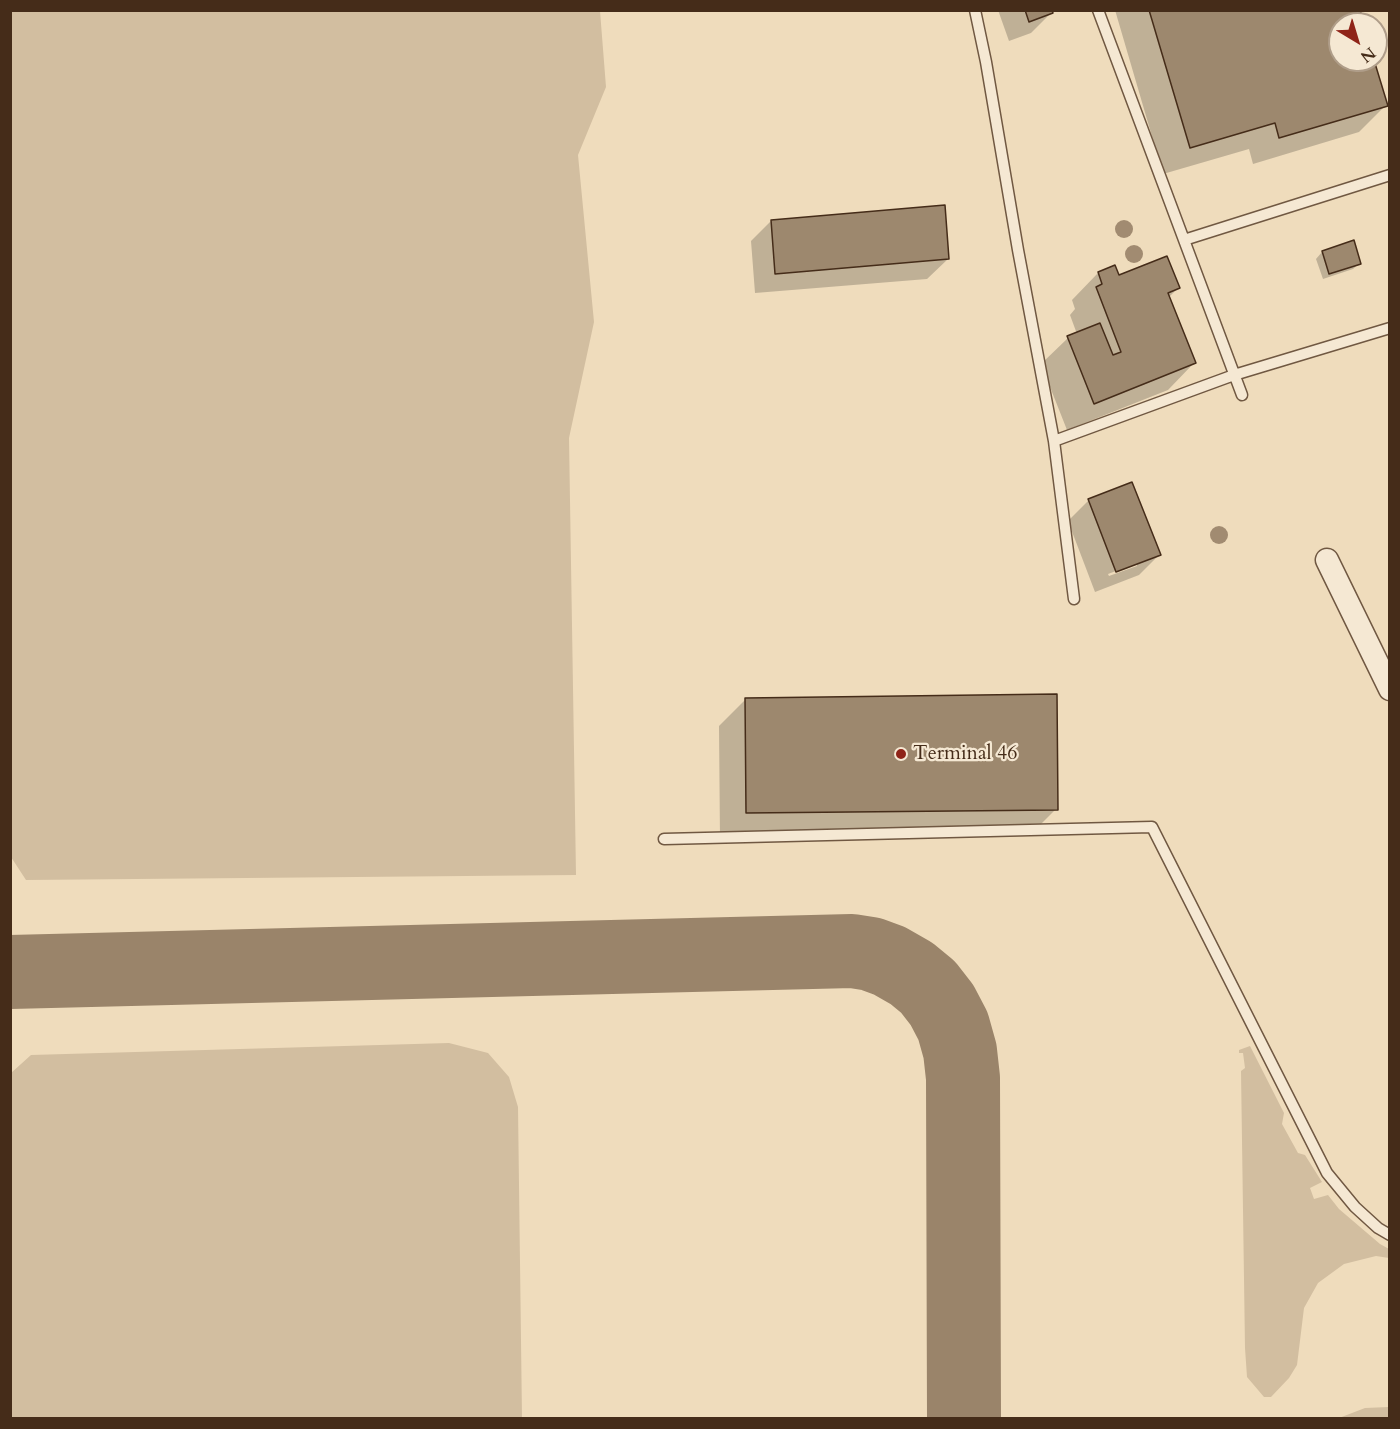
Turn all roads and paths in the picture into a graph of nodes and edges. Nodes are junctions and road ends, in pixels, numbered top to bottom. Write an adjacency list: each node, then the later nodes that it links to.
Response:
1 (975, 10): 8 (lane)
2 (1098, 10): 4 (lane)
3 (1389, 175): 4 (lane)
4 (1184, 240): 6 (lane)
5 (1389, 328): 6 (lane)
6 (1234, 375): 7 (lane); 8 (lane)
7 (1242, 395)
8 (1054, 441): 10 (lane)
9 (1327, 560): 11 (street)
10 (1074, 599)
11 (1389, 689)
12 (664, 839): 13 (lane)
13 (1389, 1235)

